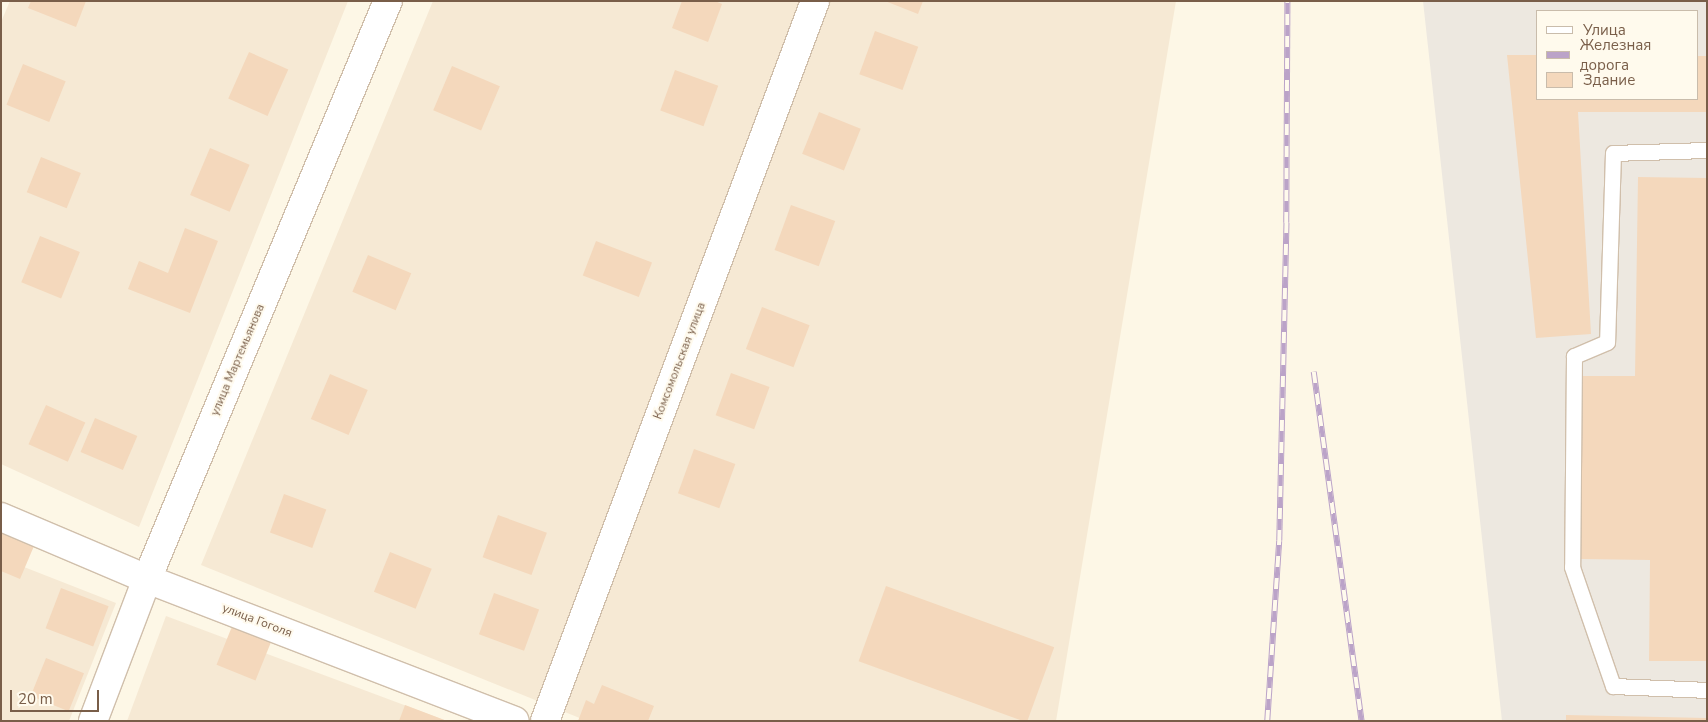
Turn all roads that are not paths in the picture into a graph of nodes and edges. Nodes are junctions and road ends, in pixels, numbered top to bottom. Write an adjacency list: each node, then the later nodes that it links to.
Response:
1 (388, 1): 5 (street, улица Мартемьянова)
2 (815, 1): 9 (street, Комсомольская улица)
3 (1707, 150): 6 (lane)
4 (1, 517): 5 (street, улица Гоголя)
5 (147, 579): 7 (street, улица Мартемьянова); 8 (street, улица Гоголя)
6 (1707, 690)
7 (93, 721)
8 (514, 721)
9 (545, 721)

